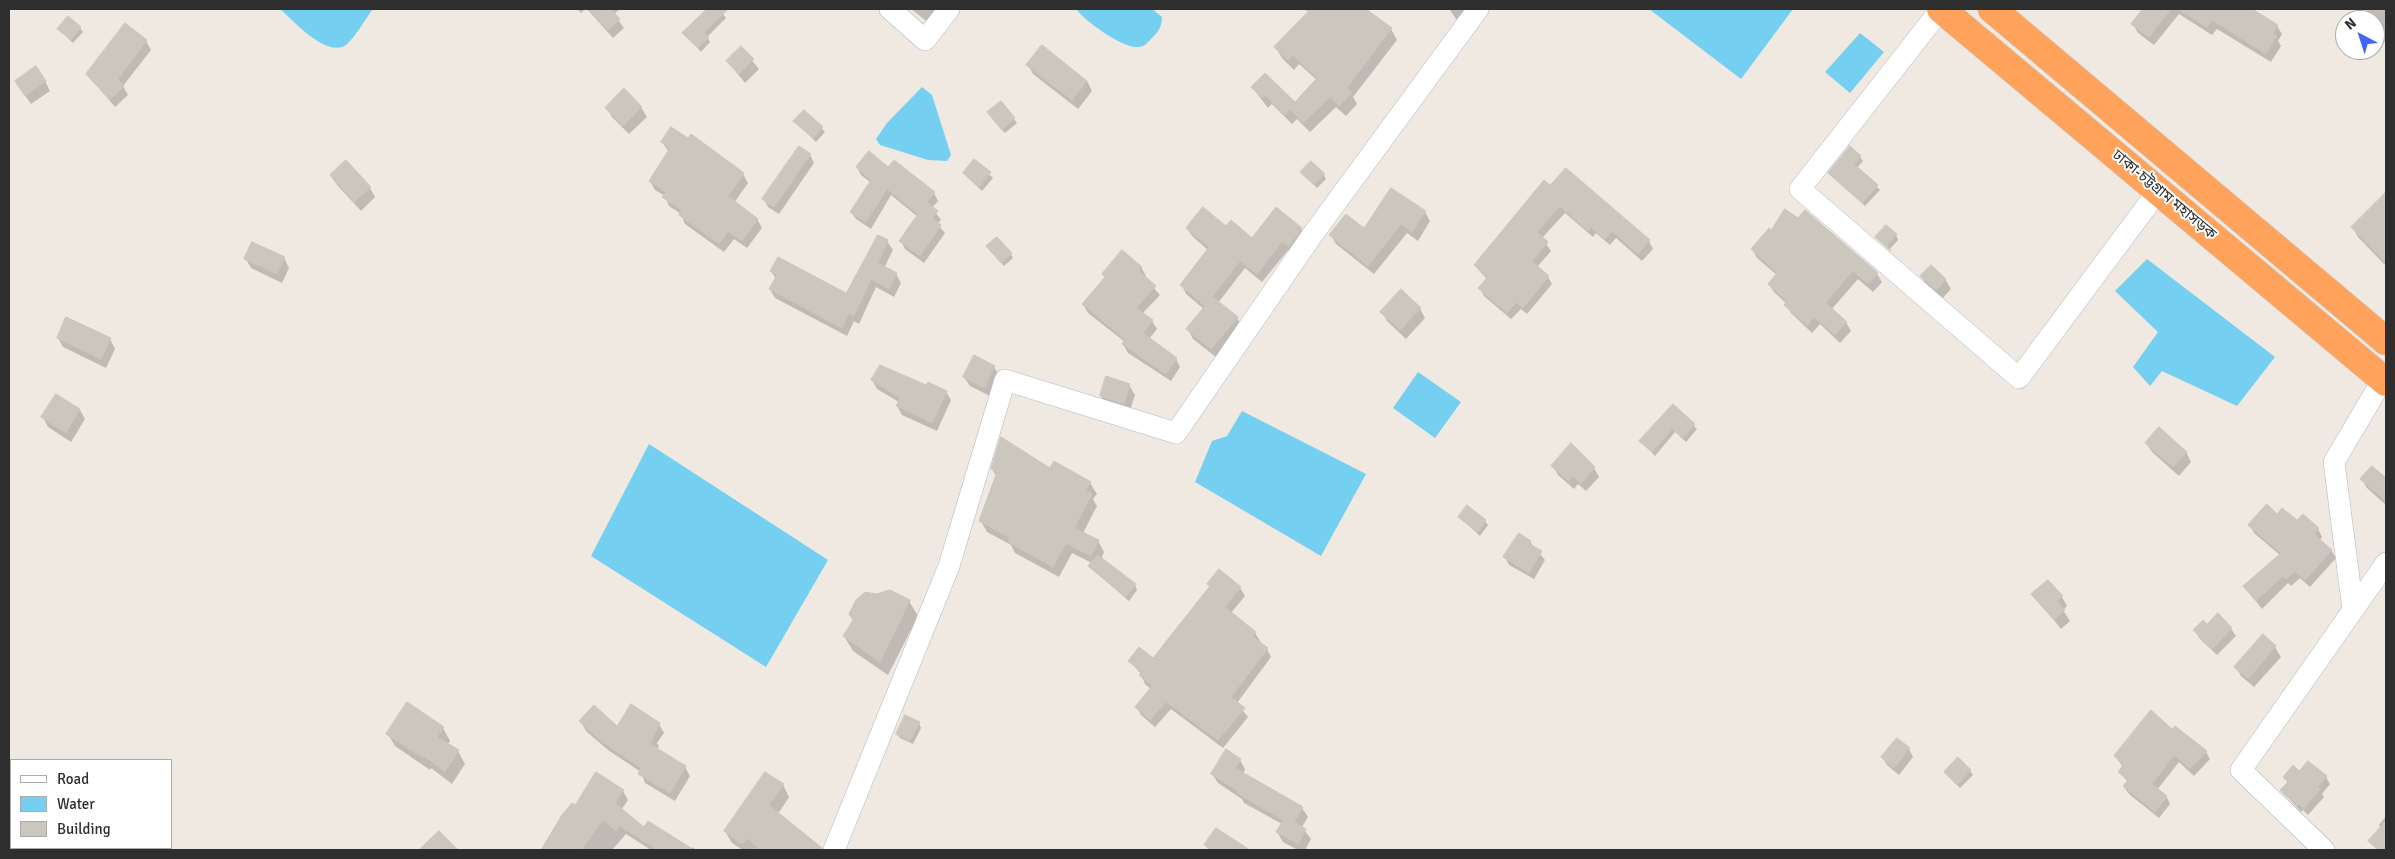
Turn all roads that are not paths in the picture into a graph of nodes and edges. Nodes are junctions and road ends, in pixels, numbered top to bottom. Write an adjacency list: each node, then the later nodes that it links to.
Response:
1 (890, 9): 2 (street)
2 (949, 9)
3 (1478, 9): 11 (street)
4 (1941, 9): 6 (highway, ঢাকা-চট্টগ্রাম মহাসড়ক); 6 (street)
5 (1992, 9): 7 (highway)
6 (2158, 191): 8 (highway, ঢাকা-চট্টগ্রাম মহাসড়ক)
7 (2386, 341)
8 (2384, 380): 10 (street)
9 (2386, 563): 10 (street)
10 (2353, 610): 12 (street)
11 (834, 850)
12 (2324, 850)

